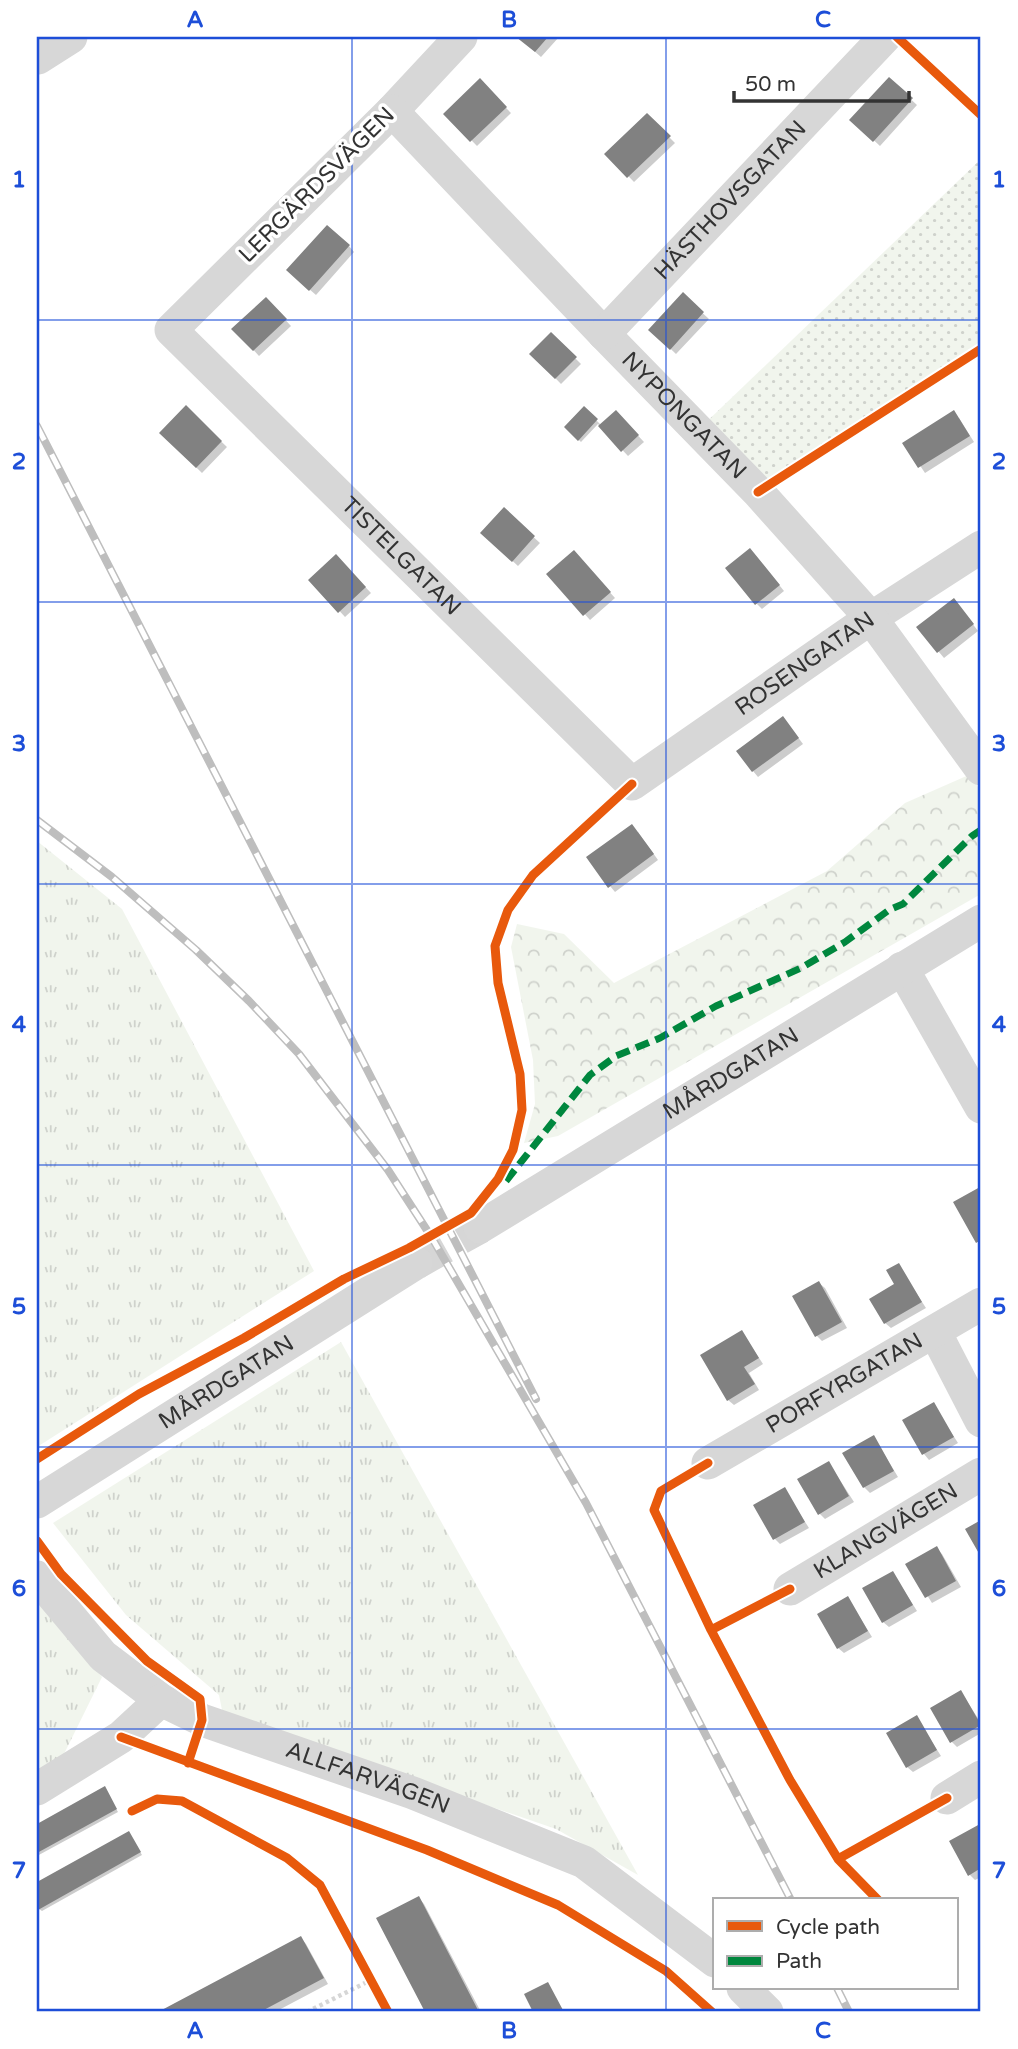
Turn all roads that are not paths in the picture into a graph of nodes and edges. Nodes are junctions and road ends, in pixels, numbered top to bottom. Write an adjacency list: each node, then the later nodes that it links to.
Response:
1 (71, 37): 4 (street)
2 (461, 37): 5 (street, LERGÄRDSVÄGEN)
3 (885, 37): 7 (street, HÄSTHOVSGATAN)
4 (38, 58)
5 (393, 111): 6 (street, LERGÄRDSVÄGEN); 7 (street, NYPONGATAN)
6 (171, 330): 11 (street, TISTELGATAN)
7 (604, 334): 9 (street, NYPONGATAN)
8 (981, 547): 9 (street, ROSENGATAN)
9 (871, 618): 10 (street, NYPONGATAN); 11 (street, ROSENGATAN)
10 (981, 769)
11 (632, 784)
12 (981, 921): 13 (street, MÅRDGATAN)
13 (902, 968): 14 (street); 15 (street, MÅRDGATAN)
14 (981, 1107)
15 (480, 1227)
16 (416, 1264): 22 (street, MÅRDGATAN)
17 (981, 1304): 18 (street, PORFYRGATAN)
18 (935, 1332): 19 (street); 20 (street, PORFYRGATAN)
19 (981, 1421)
20 (708, 1463)
21 (981, 1475): 24 (street, KLANGVÄGEN)
22 (37, 1503)
23 (37, 1577): 25 (street, ALLFARVÄGEN)
24 (790, 1589)
25 (161, 1699): 27 (street); 29 (street, ALLFARVÄGEN)
26 (981, 1777): 28 (street)
27 (37, 1789)
28 (947, 1798)
29 (713, 1959)

